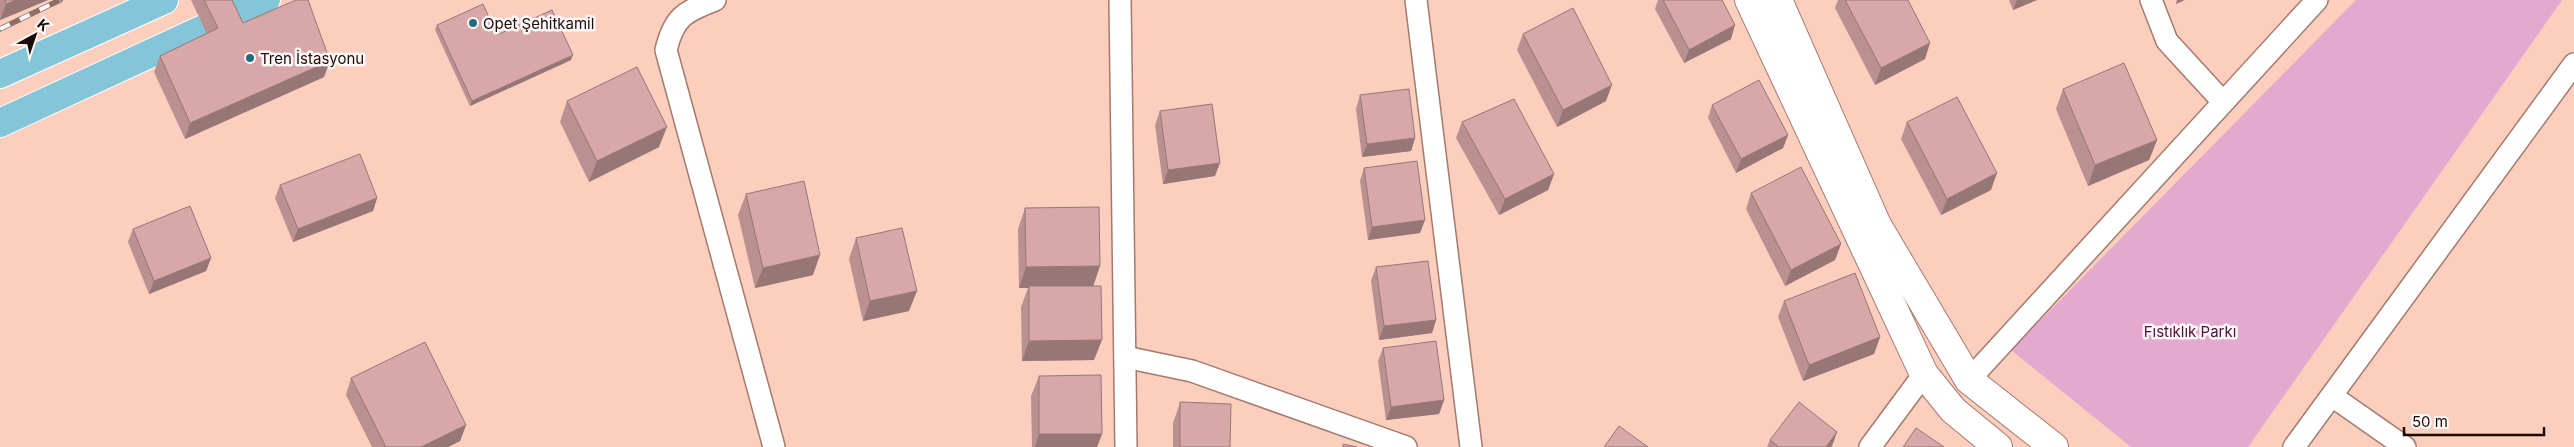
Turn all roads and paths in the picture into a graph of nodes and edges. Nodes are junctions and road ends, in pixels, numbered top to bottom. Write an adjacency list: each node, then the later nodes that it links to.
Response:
1 (164, 0): 11 (main road)
2 (266, 0): 13 (main road)
3 (715, 0): 18 (street)
4 (1120, 0): 14 (street)
5 (1416, 0): 21 (street)
6 (1749, 0): 15 (street)
7 (1778, 0): 16 (street)
8 (2151, 0): 12 (street)
9 (2317, 0): 12 (street)
10 (2574, 64): 17 (street)
11 (0, 74)
12 (2223, 102): 16 (street)
13 (0, 123)
14 (1125, 357): 19 (street); 20 (street)
15 (1924, 374): 22 (street); 23 (street)
16 (1969, 380): 24 (street)
17 (2332, 396): 25 (street); 26 (street)
18 (774, 447)
19 (1126, 447)
20 (1406, 447)
21 (1470, 447)
22 (1870, 447)
23 (1998, 447)
24 (2054, 447)
25 (2294, 447)
26 (2405, 447)

